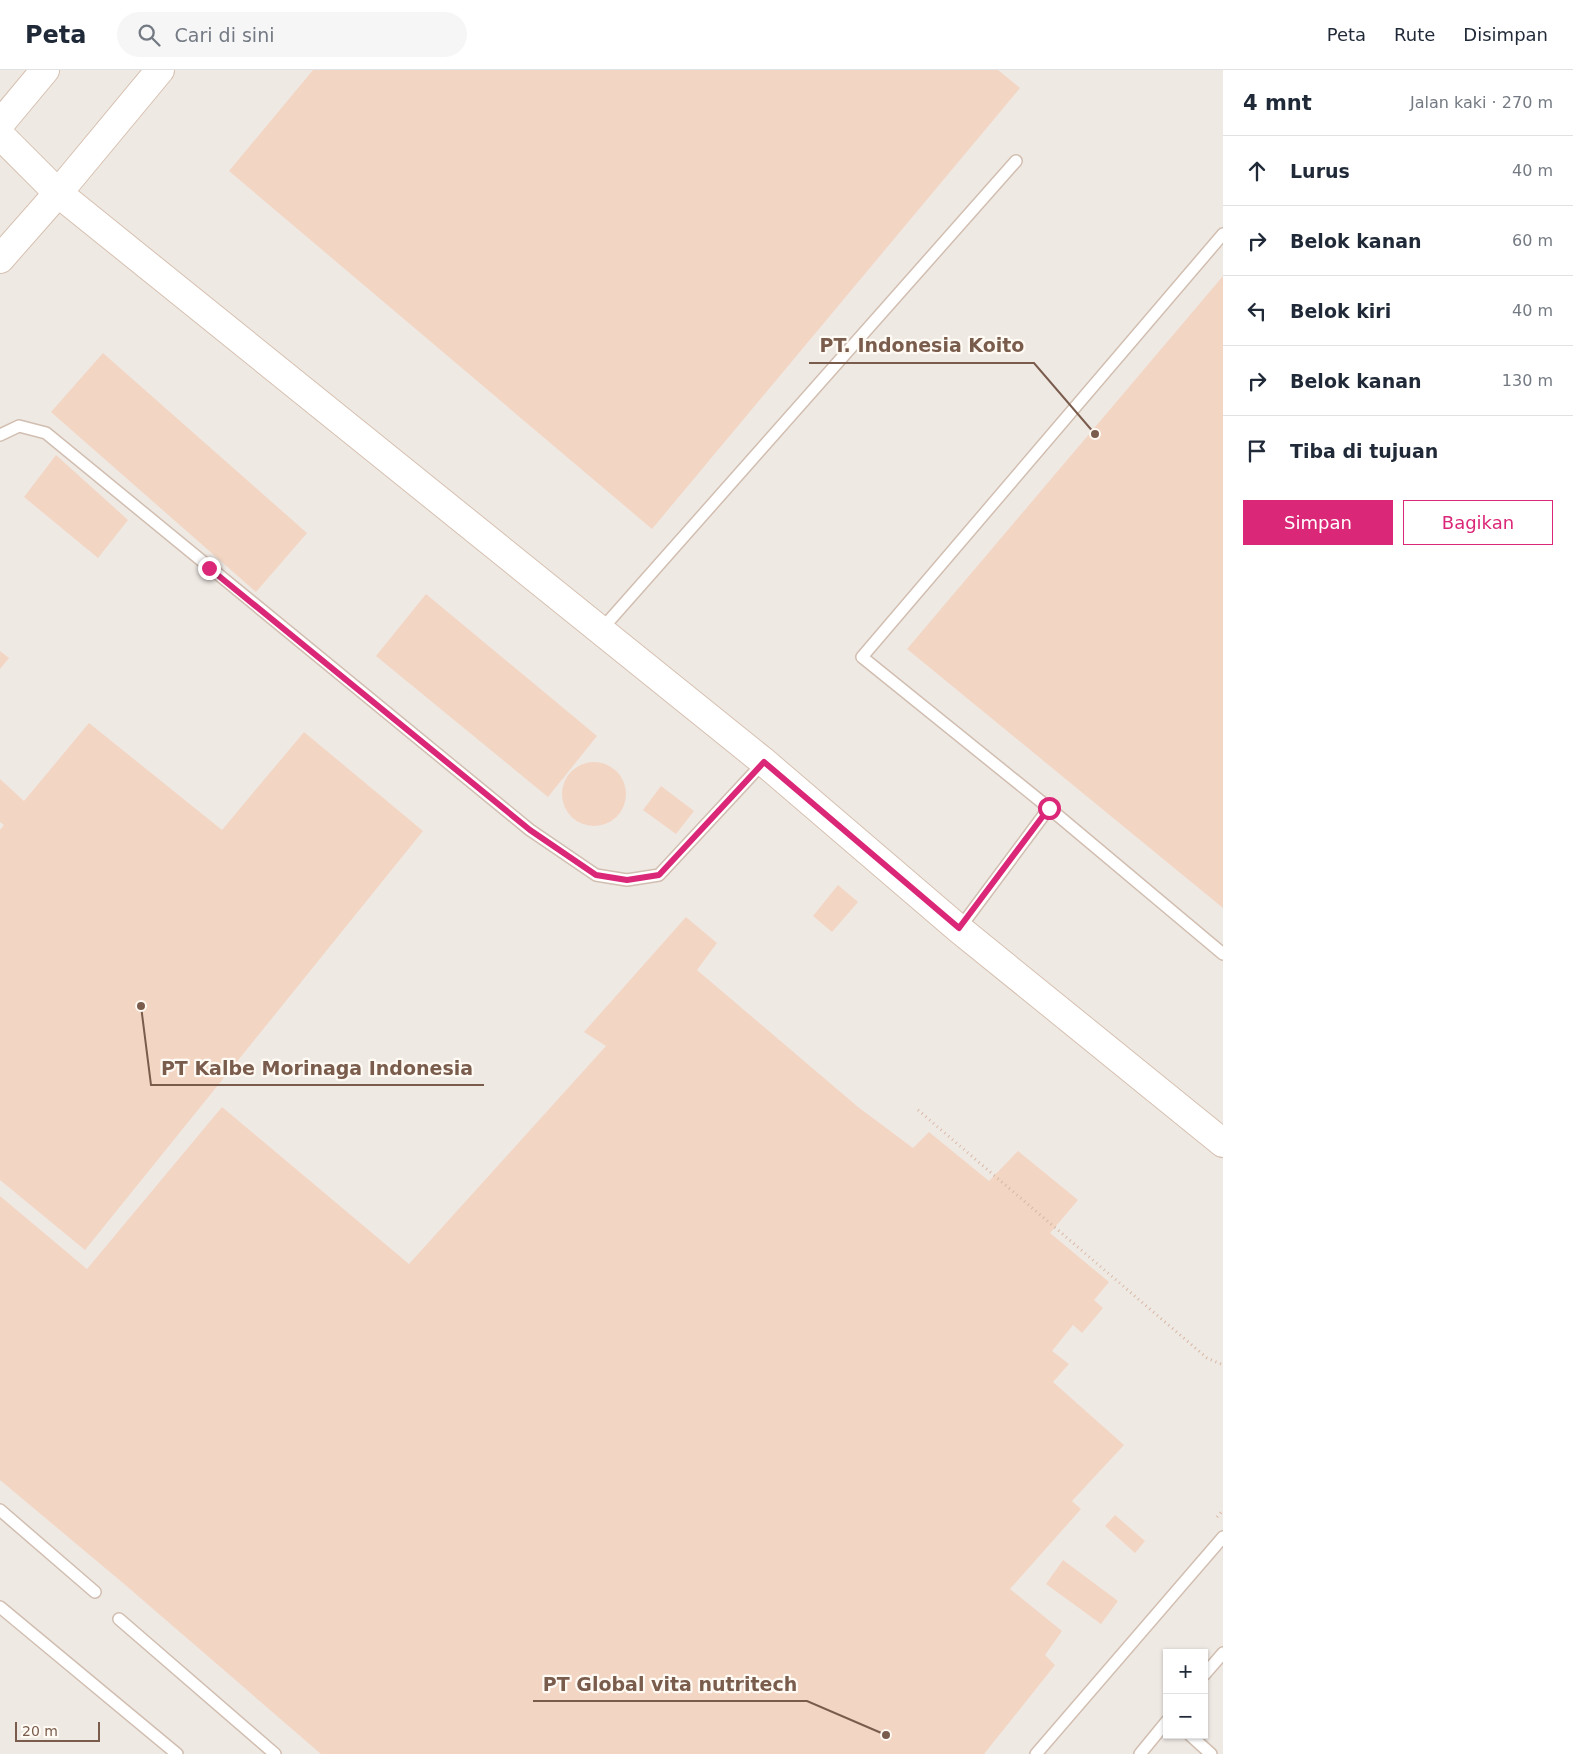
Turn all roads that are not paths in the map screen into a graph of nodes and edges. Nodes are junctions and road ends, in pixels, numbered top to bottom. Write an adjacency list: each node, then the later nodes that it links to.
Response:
1 (45, 70): 3 (street)
2 (160, 70): 6 (street)
3 (0, 124)
4 (0, 134): 6 (street)
5 (1016, 161): 10 (lane)
6 (58, 193): 8 (street); 10 (street)
7 (1223, 234): 12 (lane)
8 (0, 259)
9 (0, 435): 11 (lane)
10 (601, 630): 11 (street)
11 (764, 762): 13 (street)
12 (1049, 808): 13 (lane); 14 (lane)
13 (959, 928): 15 (street)
14 (1223, 954)
15 (1223, 1142)
16 (0, 1510): 18 (lane)
17 (1223, 1537): 27 (lane)
18 (95, 1592)
19 (0, 1607): 25 (lane)
20 (119, 1619): 26 (lane)
21 (1223, 1653): 22 (lane)
22 (1208, 1670)
23 (1163, 1726): 28 (lane)
24 (1195, 1739): 29 (lane)
25 (177, 1754)
26 (275, 1754)
27 (1036, 1754)
28 (1140, 1754)
29 (1212, 1754)

